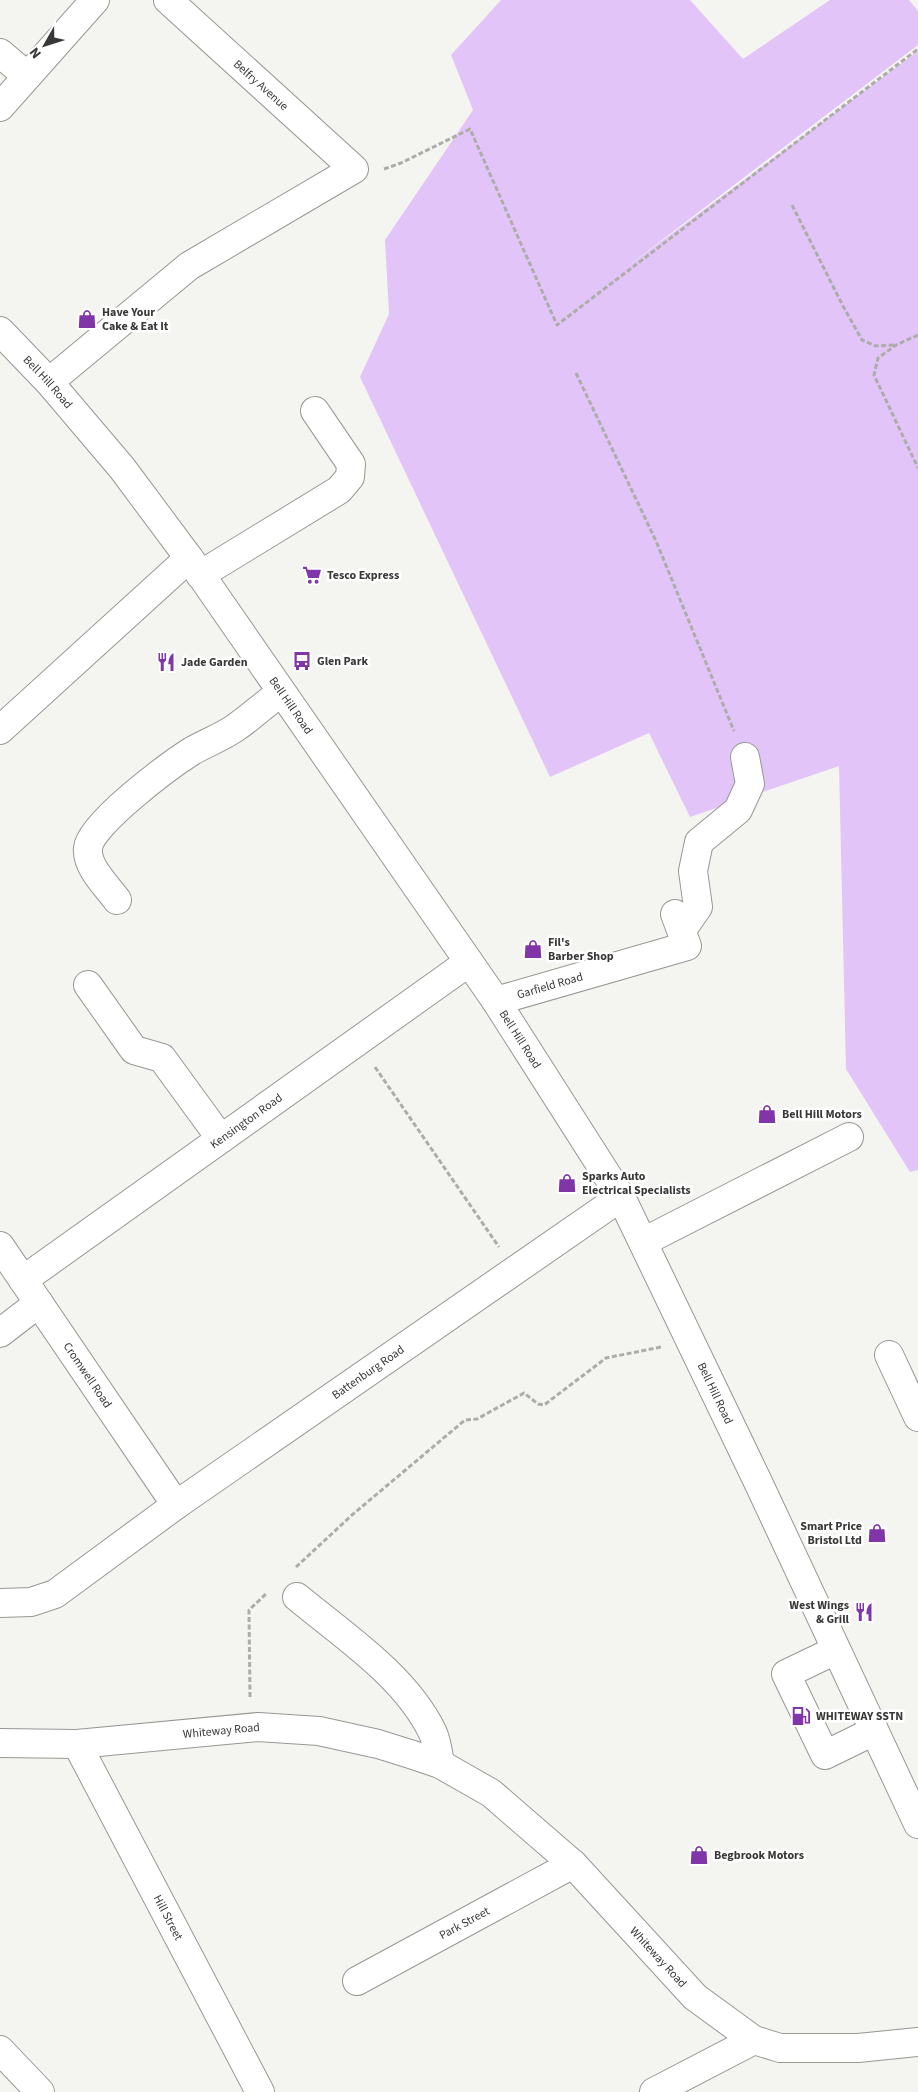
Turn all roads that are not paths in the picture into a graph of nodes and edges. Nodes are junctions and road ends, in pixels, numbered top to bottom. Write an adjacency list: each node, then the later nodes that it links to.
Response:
1 (95, 0): 4 (street)
2 (168, 0): 7 (street, Belfry Avenue)
3 (0, 52): 4 (street)
4 (27, 76): 5 (street)
5 (0, 107)
6 (0, 331): 7 (street, Bell Hill Road)
7 (49, 382): 9 (street, Bell Hill Road)
8 (316, 410): 9 (street)
9 (194, 567): 10 (street, Bell Hill Road); 11 (street)
10 (280, 693): 13 (street); 14 (street, Bell Hill Road)
11 (0, 730)
12 (745, 757): 16 (street, Garfield Road)
13 (117, 900)
14 (469, 962): 16 (street, Bell Hill Road); 18 (street, Kensington Road)
15 (88, 985): 18 (street)
16 (496, 1001): 19 (street, Bell Hill Road)
17 (849, 1137): 20 (street)
18 (220, 1139): 22 (street, Kensington Road)
19 (621, 1197): 20 (street, Bell Hill Road); 27 (street, Battenburg Road)
20 (643, 1242): 30 (street, Bell Hill Road)
21 (0, 1246): 22 (street, Cromwell Road)
22 (23, 1280): 23 (street, Cromwell Road)
23 (38, 1303): 24 (street); 27 (street, Cromwell Road)
24 (0, 1333)
25 (889, 1355): 26 (street)
26 (918, 1417)
27 (176, 1505): 29 (street, Battenburg Road)
28 (294, 1584): 34 (street)
29 (0, 1603)
30 (836, 1650): 31 (street, Bell Hill Road); 31 (street)
31 (874, 1731): 35 (street, Bell Hill Road)
32 (0, 1743): 33 (street, Whiteway Road)
33 (77, 1744): 34 (street, Whiteway Road); 42 (street, Hill Street)
34 (440, 1764): 36 (street, Whiteway Road)
35 (918, 1824)
36 (573, 1864): 37 (street, Park Street); 38 (street, Whiteway Road)
37 (357, 1981)
38 (754, 2040): 39 (street, Whiteway Road); 43 (street)
39 (918, 2042)
40 (0, 2050): 41 (street)
41 (40, 2092)
42 (260, 2092)
43 (654, 2092)

